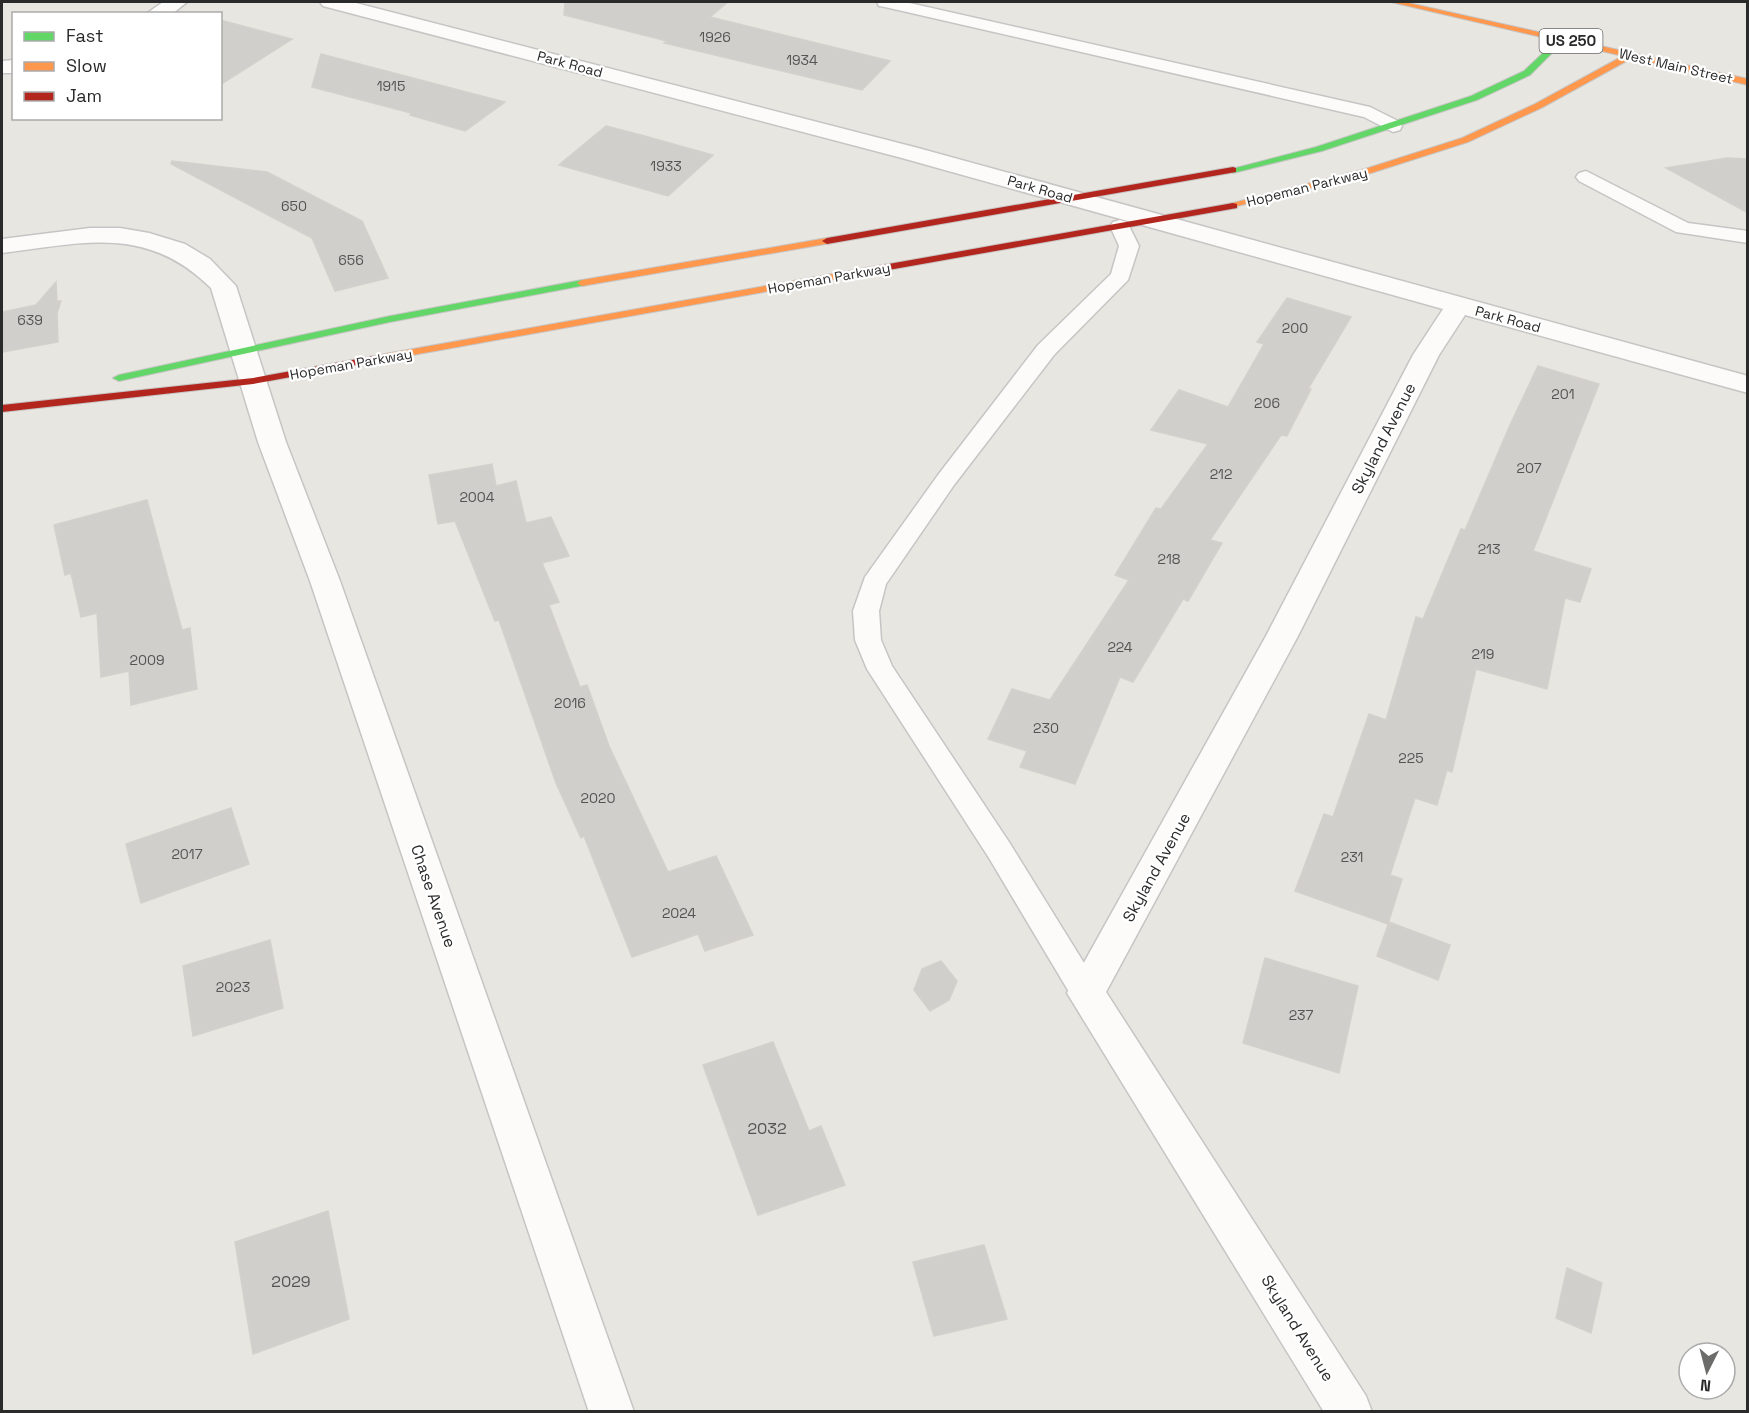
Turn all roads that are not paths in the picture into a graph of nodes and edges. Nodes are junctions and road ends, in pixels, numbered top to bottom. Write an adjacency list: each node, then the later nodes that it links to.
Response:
1 (177, 2): 5 (street)
2 (330, 2): 11 (street, Park Road)
3 (885, 2): 9 (lane)
4 (1395, 2): 6 (main road, West Main Street / US 250)
5 (160, 12)
6 (1561, 39): 7 (main road, West Main Street / US 250); 9 (main road)
7 (1632, 55): 8 (main road, West Main Street / US 250); 12 (main road, Hopeman Parkway)
8 (1748, 82)
9 (1393, 126): 11 (main road)
10 (1586, 177): 14 (lane)
11 (1077, 200): 12 (street, Park Road); 17 (main road)
12 (1149, 220): 13 (main road, Hopeman Parkway); 16 (street, Park Road)
13 (1120, 226): 17 (main road, Hopeman Parkway); 20 (lane)
14 (1748, 237)
15 (2, 246): 17 (street, Chase Avenue)
16 (1458, 305): 18 (street, Park Road); 20 (street, Skyland Avenue)
17 (249, 365): 19 (main road, Hopeman Parkway); 19 (main road); 21 (street, Chase Avenue)
18 (1748, 385)
19 (2, 408)
20 (1086, 993): 22 (street, Skyland Avenue)
21 (612, 1412)
22 (1350, 1412)

